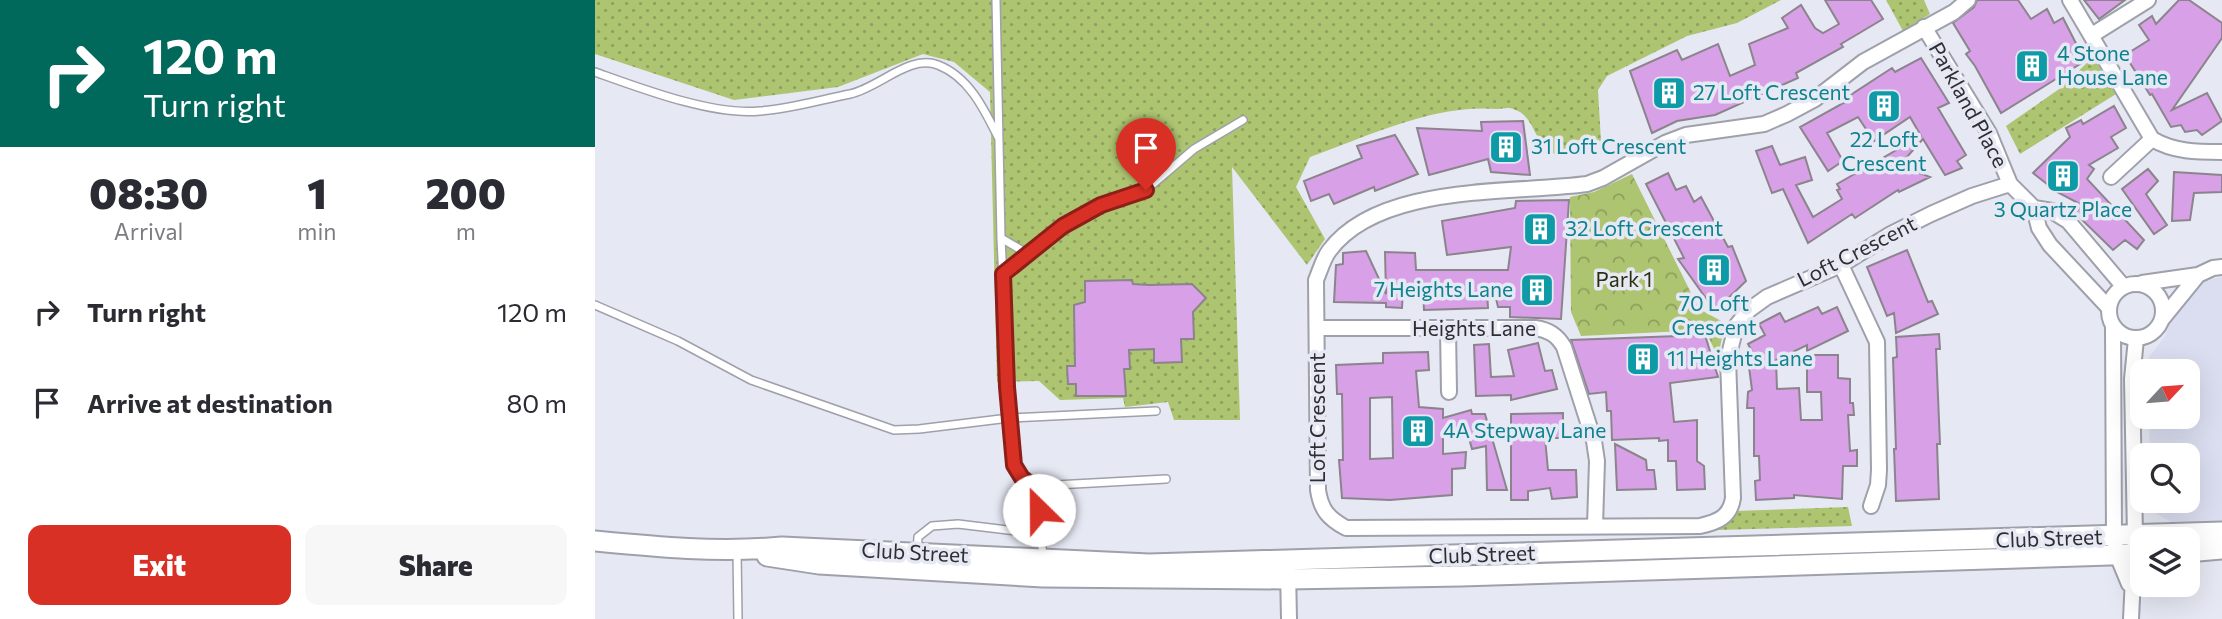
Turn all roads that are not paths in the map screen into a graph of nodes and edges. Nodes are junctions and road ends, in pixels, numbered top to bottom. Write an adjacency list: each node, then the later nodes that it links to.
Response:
1 (996, 0): 10 (lane)
2 (1968, 0): 5 (street, Loft Crescent)
3 (2070, 0): 6 (street)
4 (2148, 0): 6 (street)
5 (1924, 27): 13 (street, Parkland Place); 29 (street, Loft Crescent)
6 (2092, 35): 9 (street)
7 (595, 72): 10 (lane)
8 (1243, 120): 17 (lane)
9 (2152, 139): 11 (street); 12 (street)
10 (999, 140): 15 (lane)
11 (2222, 152)
12 (2112, 177)
13 (2010, 184): 14 (street); 18 (street, Loft Crescent)
14 (2034, 208): 16 (street); 20 (street)
15 (1001, 238): 17 (lane); 21 (lane)
16 (2094, 253): 20 (street); 24 (street)
17 (1028, 254): 21 (lane)
18 (1840, 265): 37 (street); 38 (street, Loft Crescent)
19 (2222, 267): 22 (street)
20 (2074, 271): 26 (street)
21 (1003, 274): 34 (lane)
22 (2198, 275): 23 (street); 27 (street)
23 (2141, 284): 24 (street); 27 (street)
24 (2123, 286): 26 (street)
25 (595, 305): 34 (lane)
26 (2109, 309): 28 (street)
27 (2163, 318): 31 (street)
28 (2113, 326): 31 (street); 42 (street)
29 (1318, 328): 30 (street, Heights Lane); 38 (street, Loft Crescent)
30 (1448, 329): 32 (street); 38 (street, Heights Lane)
31 (2136, 339): 42 (street)
32 (1449, 392)
33 (1156, 411): 34 (lane)
34 (1009, 418): 36 (lane)
35 (1166, 479): 36 (lane)
36 (1037, 486): 40 (lane)
37 (1871, 506)
38 (1595, 526)
39 (2222, 532): 42 (main road, Club Street)
40 (1040, 534): 46 (lane); 47 (lane)
41 (595, 541): 44 (main road, Club Street)
42 (2128, 548): 48 (main road, Club Street); 51 (street)
43 (2222, 549): 45 (main road)
44 (739, 550): 46 (main road, Club Street); 47 (main road, Club Street); 49 (lane)
45 (2200, 551)
46 (917, 554): 47 (main road, Club Street)
47 (1043, 569): 48 (main road, Club Street)
48 (1288, 569): 50 (street)
49 (738, 619)
50 (1289, 619)
51 (2131, 619)

